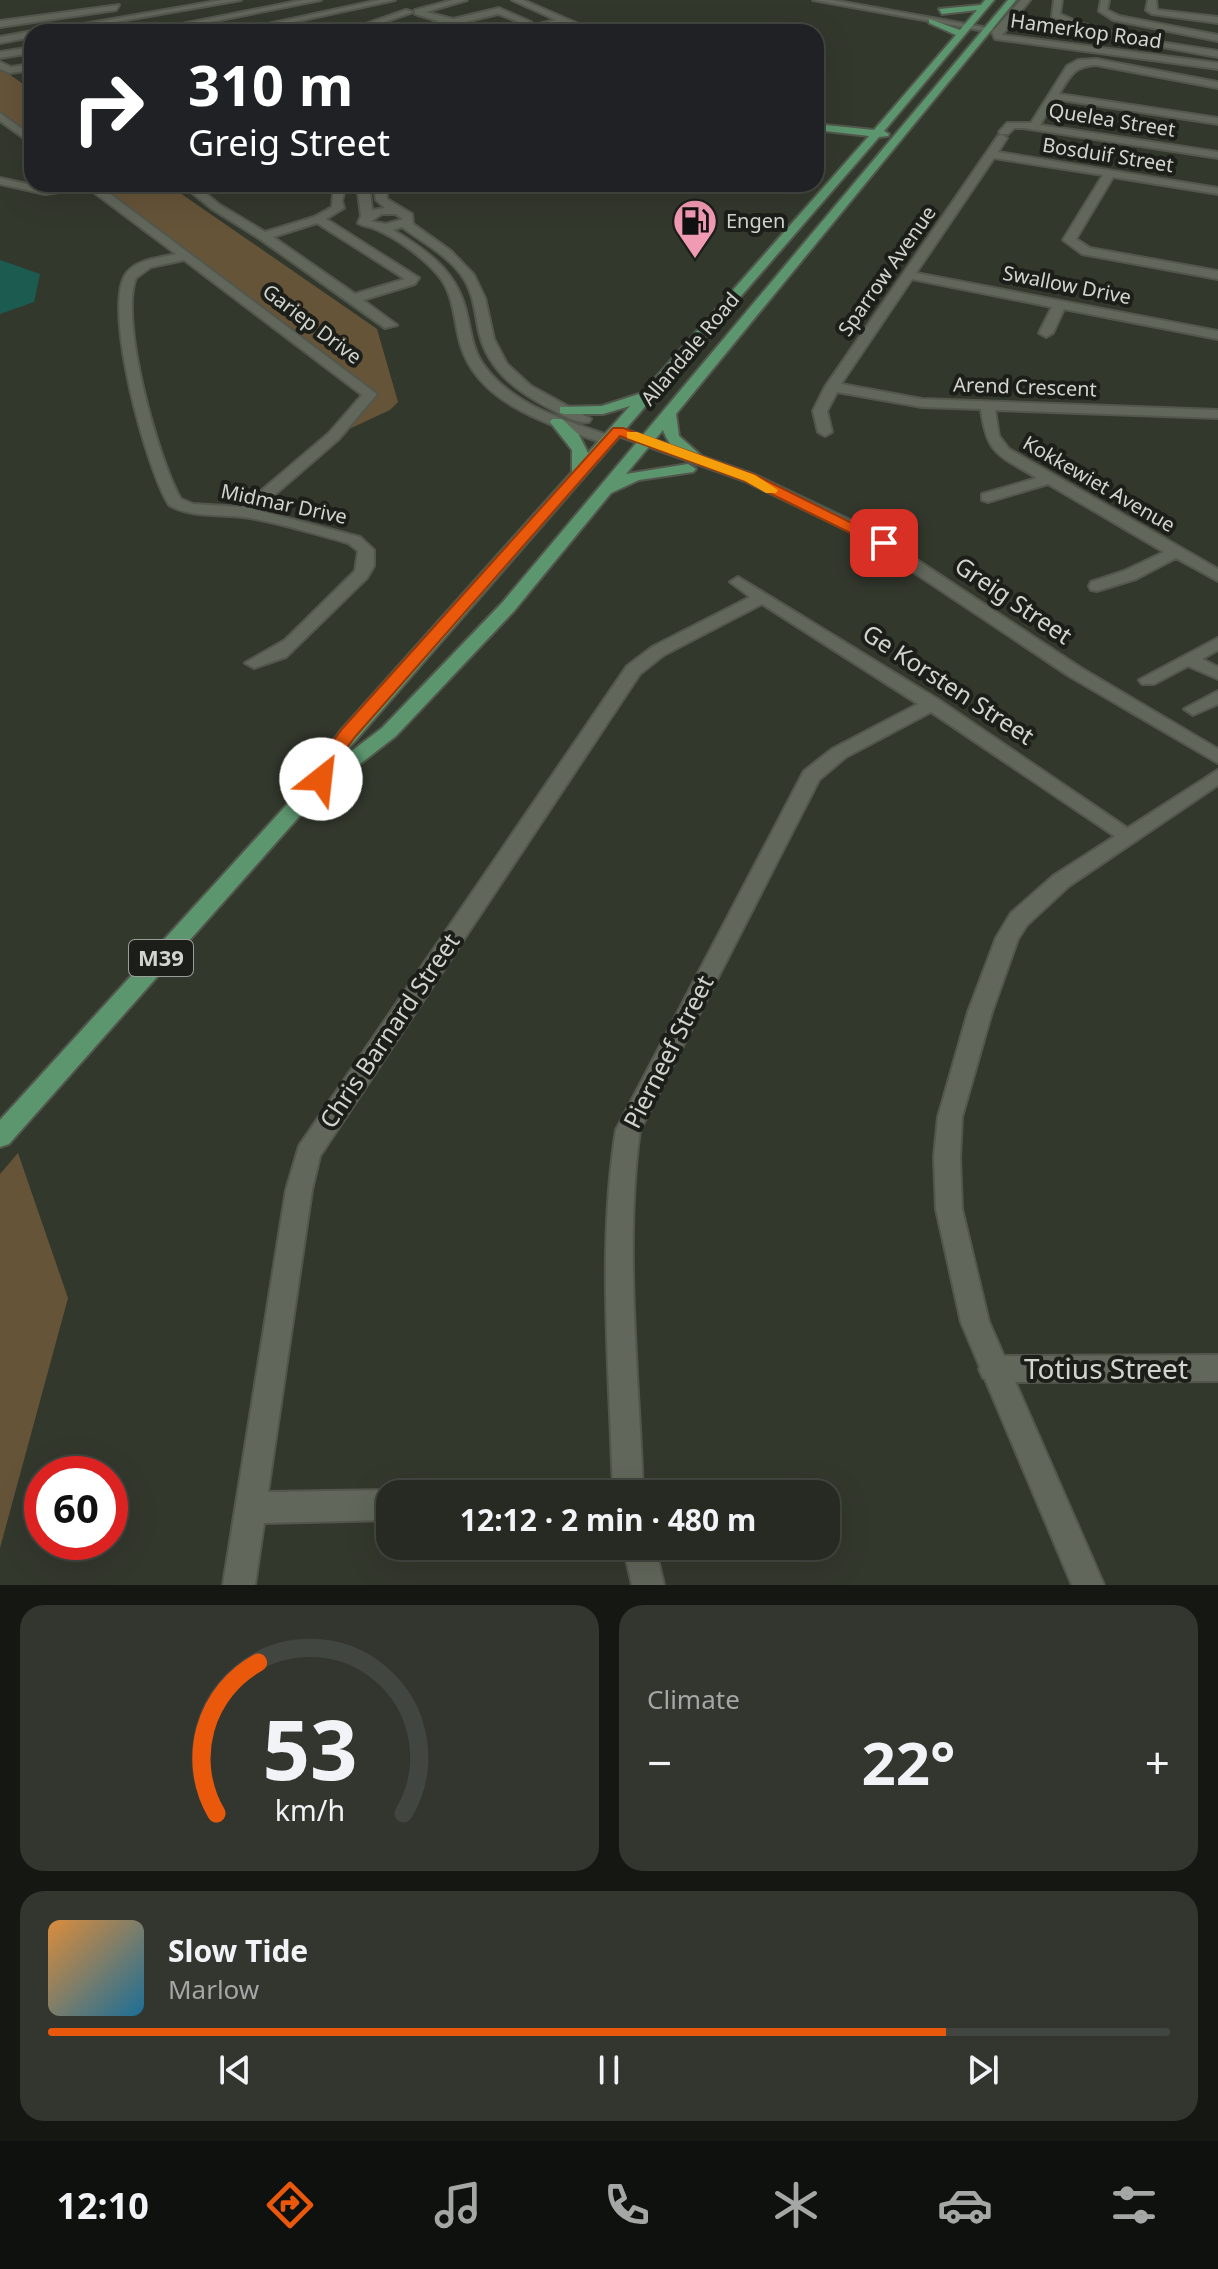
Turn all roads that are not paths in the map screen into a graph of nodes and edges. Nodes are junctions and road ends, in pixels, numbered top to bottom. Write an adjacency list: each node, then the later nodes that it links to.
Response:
1 (237, 0): 31 (street)
2 (317, 0): 32 (street)
3 (384, 0): 33 (street)
4 (439, 0): 19 (street)
5 (460, 0): 19 (street)
6 (516, 0): 38 (street)
7 (817, 0): 26 (street)
8 (879, 0): 22 (street)
9 (1012, 0): 39 (main road, Allandale Road / M39)
10 (1026, 0): 49 (street, Hamerkop Road)
11 (1058, 0): 46 (street)
12 (1105, 0): 43 (street)
13 (1152, 0): 24 (street)
14 (70, 1): 18 (street); 20 (street)
15 (987, 3): 22 (main road); 40 (main road, Allandale Road / M39)
16 (122, 6): 18 (street)
17 (496, 6): 25 (street); 27 (street); 37 (street)
18 (96, 10): 20 (street); 30 (street)
19 (415, 10): 23 (street); 25 (street)
20 (83, 11): 28 (street); 29 (street)
21 (368, 11): 23 (street)
22 (942, 11): 40 (street)
23 (387, 19): 34 (street)
24 (1214, 20): 41 (street)
25 (451, 21): 35 (street); 36 (street)
26 (932, 21): 40 (main road)
27 (527, 22)
28 (0, 24)
29 (107, 24)
30 (108, 24)
31 (114, 24)
32 (189, 24)
33 (272, 24)
34 (372, 24)
35 (441, 24)
36 (459, 24)
37 (544, 24)
38 (561, 24)
39 (993, 25): 40 (street); 51 (main road, Allandale Road / M39)
40 (969, 26): 54 (main road, Allandale Road / M39)
41 (1218, 30)
42 (24, 36): 44 (street)
43 (1218, 38)
44 (0, 40)
45 (24, 51): 47 (street)
46 (1218, 54)
47 (0, 55)
48 (0, 65): 50 (street)
49 (1218, 66)
50 (24, 68)
51 (952, 73): 62 (main road); 92 (main road, Allandale Road / M39)
52 (1218, 85): 53 (street)
53 (1053, 96): 56 (street); 59 (street)
54 (903, 102): 57 (main road); 62 (main road, Allandale Road / M39)
55 (0, 116): 61 (street)
56 (1218, 121)
57 (824, 124)
58 (824, 126): 60 (main road)
59 (1034, 126): 63 (street, Quelea Street); 65 (street, Quelea Street)
60 (835, 129): 62 (main road); 66 (main road)
61 (24, 135)
62 (875, 135): 66 (main road, Allandale Road / M39)
63 (1003, 135): 64 (street, Sparrow Avenue)
64 (992, 154): 67 (street, Bosduif Street); 82 (street, Sparrow Avenue)
65 (1218, 155)
66 (848, 166): 90 (main road, Allandale Road / M39)
67 (1110, 173): 70 (street, Bosduif Street); 83 (street)
68 (0, 181): 69 (street)
69 (24, 186)
70 (1218, 191)
71 (101, 192): 81 (street, Gariep Drive)
72 (197, 192): 80 (street)
73 (338, 192): 78 (street)
74 (364, 192): 76 (street)
75 (381, 192): 77 (street)
76 (367, 216): 77 (street); 79 (street)
77 (403, 216): 79 (street); 94 (street)
78 (318, 219): 80 (street); 84 (street)
79 (381, 228): 94 (street)
80 (264, 236): 84 (street)
81 (186, 256): 103 (street, Midmar Drive); 103 (street, Gariep Drive)
82 (909, 275): 85 (street, Swallow Drive); 89 (street, Sparrow Avenue)
83 (1218, 275)
84 (352, 299): 86 (street)
85 (1060, 304): 87 (street); 88 (street, Swallow Drive)
86 (390, 325)
87 (1046, 333)
88 (1218, 335)
89 (832, 387): 91 (street, Arend Crescent); 95 (street, Sparrow Avenue)
90 (647, 396): 94 (main road); 96 (main road, Allandale Road / M39)
91 (987, 405): 93 (street, Arend Crescent); 100 (street, Kokkewiet Avenue)
92 (669, 411): 97 (main road, Allandale Road / M39); 98 (main road)
93 (1218, 414)
94 (561, 416): 96 (street, Greig Street); 99 (main road)
95 (825, 432)
96 (613, 436): 97 (street, Greig Street); 99 (main road, Allandale Road / M39)
97 (642, 445): 98 (street, Greig Street); 101 (main road, Allandale Road / M39)
98 (694, 465): 101 (main road); 117 (street, Greig Street)
99 (579, 473): 119 (main road, Allandale Road / M39)
100 (1049, 479): 102 (street); 104 (street, Kokkewiet Avenue)
101 (607, 490): 119 (main road, Allandale Road / M39)
102 (988, 497)
103 (245, 512): 111 (street, Midmar Drive)
104 (1176, 552): 105 (street, Kokkewiet Avenue); 107 (street)
105 (1218, 576)
106 (738, 582): 108 (street, Ge Korsten Street)
107 (1097, 586)
108 (763, 597): 115 (street, Ge Korsten Street); 126 (street, Chris Barnard Street)
109 (1218, 643): 110 (street)
110 (1188, 659): 112 (street); 113 (street)
111 (254, 663)
112 (1218, 674)
113 (1148, 680)
114 (1218, 697): 116 (street)
115 (932, 704): 120 (street, Ge Korsten Street); 124 (street, Pierneef Street)
116 (1193, 709)
117 (1218, 757)
118 (1218, 776): 120 (street)
119 (321, 779): 121 (main road, Allandale Road / M39)
120 (1129, 836): 123 (street)
121 (0, 1137)
122 (1218, 1368): 123 (street, Totius Street)
123 (993, 1369): 130 (street)
124 (628, 1480)
125 (376, 1505): 126 (street)
126 (251, 1508): 128 (street, Chris Barnard Street)
127 (642, 1560): 129 (street)
128 (239, 1585)
129 (648, 1585)
130 (1088, 1585)

